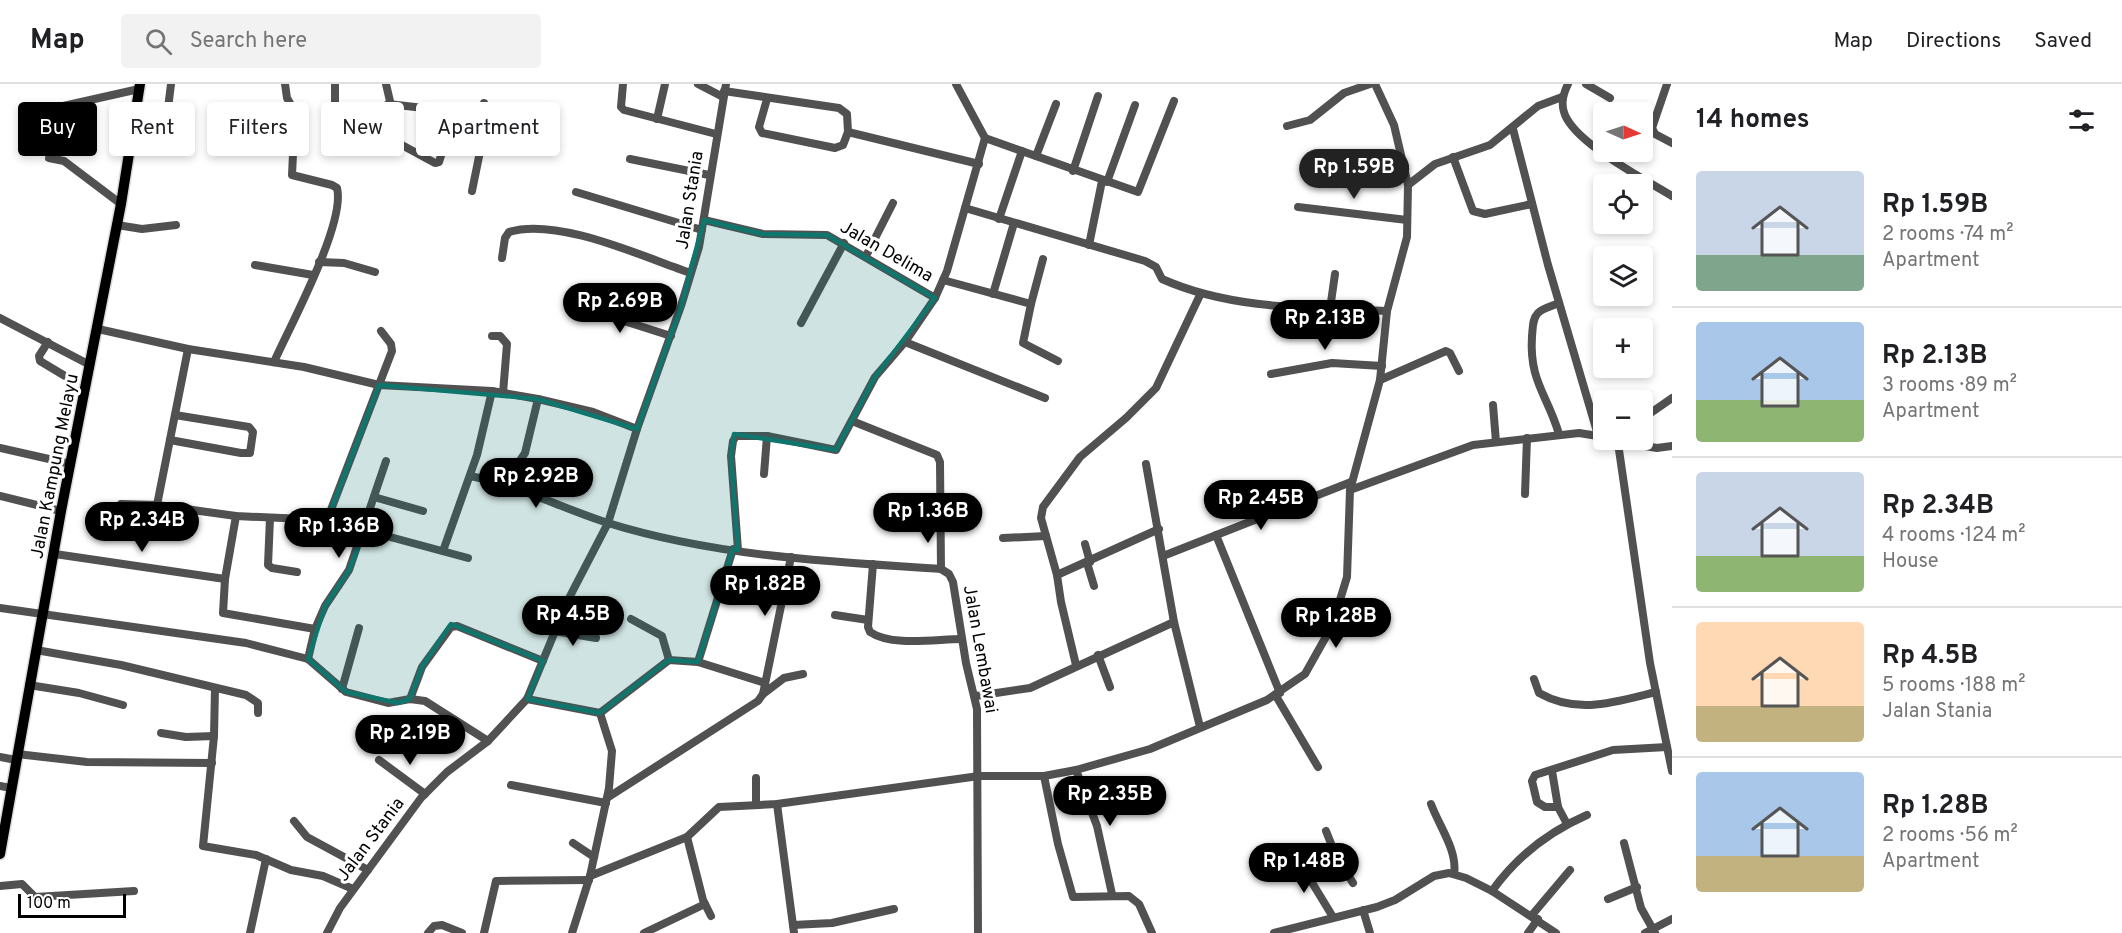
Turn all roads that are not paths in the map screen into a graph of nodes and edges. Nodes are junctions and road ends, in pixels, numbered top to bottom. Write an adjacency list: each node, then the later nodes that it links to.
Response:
1 (171, 84): 22 (street)
2 (285, 84): 68 (street)
3 (335, 84): 23 (street)
4 (386, 84): 24 (street)
5 (622, 84): 27 (street)
6 (665, 84): 27 (street)
7 (698, 84): 14 (street)
8 (956, 84): 32 (street)
9 (1372, 84): 28 (street); 47 (street)
10 (1568, 84): 16 (street)
11 (1586, 84): 17 (street)
12 (1667, 84): 33 (street)
13 (139, 87): 20 (street); 21 (main road, Jalan Kampung Melayu)
14 (724, 90): 18 (street); 31 (street, Jalan Stania)
15 (1098, 96): 44 (street)
16 (1562, 97): 29 (street); 50 (street)
17 (1610, 98)
18 (767, 99): 30 (street); 30 (street)
19 (1174, 101): 46 (street)
20 (78, 102)
21 (137, 102)
22 (169, 102)
23 (335, 102)
24 (388, 102)
25 (1056, 104): 39 (street)
26 (1136, 105): 46 (street)
27 (657, 119): 31 (street)
28 (1287, 126)
29 (1513, 129): 40 (street); 53 (street)
30 (848, 132): 43 (street)
31 (716, 134): 45 (street, Jalan Stania)
32 (985, 138): 34 (street); 43 (street, Jalan Delima)
33 (1672, 143)
34 (1022, 151): 39 (street); 56 (street)
35 (129, 156): 52 (main road, Jalan Kampung Melayu)
36 (422, 156): 37 (street)
37 (441, 156)
38 (479, 156): 48 (street)
39 (1036, 156): 44 (street)
40 (1453, 157): 47 (street); 53 (street)
41 (49, 158): 52 (street)
42 (630, 159): 45 (street)
43 (979, 164): 55 (street, Jalan Delima)
44 (1074, 171): 46 (street)
45 (709, 174): 57 (street, Jalan Stania)
46 (1104, 182): 64 (street)
47 (1408, 185): 58 (street)
48 (472, 191)
49 (576, 192): 62 (street)
50 (1672, 196)
51 (893, 203): 65 (street)
52 (121, 204): 60 (main road, Jalan Kampung Melayu)
53 (1532, 204): 78 (street)
54 (1298, 207): 58 (street)
55 (965, 208): 56 (street); 74 (street, Jalan Delima)
56 (999, 219): 59 (street)
57 (704, 220): 62 (street, Jalan Stania); 63 (street, Jalan Delima)
58 (1407, 220): 82 (street)
59 (1014, 223): 64 (street); 75 (street)
60 (117, 225): 61 (street); 85 (main road, Jalan Kampung Melayu)
61 (176, 225)
62 (702, 230): 71 (street, Jalan Stania)
63 (844, 243): 65 (street, Jalan Delima); 84 (street)
64 (1089, 245): 76 (street)
65 (866, 256): 77 (street, Jalan Delima)
66 (502, 258): 71 (street)
67 (1043, 259): 79 (street)
68 (319, 262): 70 (street); 73 (street)
69 (255, 264): 73 (street)
70 (375, 272)
71 (692, 273): 88 (street, Jalan Stania)
72 (1335, 274): 81 (street)
73 (313, 275): 93 (street)
74 (944, 280): 75 (street); 77 (street, Jalan Delima)
75 (993, 294): 79 (street)
76 (1200, 295): 81 (street); 143 (street)
77 (935, 298): 90 (street)
78 (1559, 303): 107 (street); 112 (street)
79 (1031, 304): 92 (street)
80 (578, 306): 88 (street)
81 (1330, 309): 82 (street)
82 (1387, 311): 95 (street)
83 (0, 318): 89 (street)
84 (801, 323)
85 (98, 329): 91 (street); 94 (main road, Jalan Kampung Melayu)
86 (381, 332): 100 (street)
87 (492, 336): 102 (street)
88 (671, 336): 111 (street, Jalan Stania)
89 (48, 342): 94 (street); 98 (street)
90 (906, 342): 103 (street); 110 (street)
91 (188, 349): 93 (street); 109 (street)
92 (1058, 361)
93 (274, 362): 100 (street)
94 (90, 365): 123 (main road, Jalan Kampung Melayu)
95 (1382, 366): 97 (street); 99 (street)
96 (1459, 371): 99 (street)
97 (1271, 374)
98 (65, 376)
99 (1380, 380): 128 (street)
100 (379, 385): 101 (street); 138 (street)
101 (492, 392): 102 (street); 126 (street)
102 (503, 393): 105 (street)
103 (1045, 398)
104 (1672, 398): 108 (street)
105 (538, 399): 111 (street); 127 (street)
106 (1493, 405): 117 (street)
107 (1593, 411)
108 (1653, 411)
109 (175, 415): 116 (street); 116 (street)
110 (852, 421): 114 (street); 154 (street)
111 (637, 429): 139 (street, Jalan Stania)
112 (1559, 434): 113 (street); 115 (street)
113 (1593, 434)
114 (767, 436): 125 (street); 146 (street)
115 (1527, 438): 117 (street); 129 (street)
116 (170, 440): 133 (street)
117 (1496, 442): 128 (street)
118 (1672, 446): 119 (street)
119 (1653, 447)
120 (0, 448): 123 (street)
121 (1615, 450): 184 (street)
122 (386, 461): 131 (street)
123 (71, 464): 134 (main road, Jalan Kampung Melayu)
124 (1146, 464): 140 (street)
125 (764, 474)
126 (470, 476): 127 (street, Jalan Lembawai); 147 (street)
127 (504, 484): 139 (street, Jalan Lembawai)
128 (1350, 486): 142 (street); 186 (street)
129 (1525, 494)
130 (0, 496): 134 (street)
131 (374, 497): 135 (street); 141 (street)
132 (122, 504): 133 (street)
133 (157, 505): 136 (street)
134 (61, 511): 148 (main road, Jalan Kampung Melayu)
135 (423, 511)
136 (236, 516): 137 (street); 157 (street)
137 (270, 518): 138 (street); 155 (street)
138 (327, 520): 141 (street)
139 (608, 523): 146 (street, Jalan Lembawai); 167 (street, Jalan Stania)
140 (1159, 529): 150 (street); 152 (street)
141 (364, 531): 147 (street); 166 (street)
142 (1216, 535): 150 (street); 186 (street)
143 (1046, 536): 144 (street); 156 (street)
144 (1003, 538)
145 (1085, 544): 152 (street)
146 (736, 550): 149 (street, Jalan Lembawai); 175 (street)
147 (443, 551): 151 (street)
148 (55, 554): 157 (street); 160 (main road, Jalan Kampung Melayu)
149 (790, 556): 153 (street, Jalan Lembawai); 179 (street)
150 (1163, 556): 164 (street)
151 (468, 558)
152 (1088, 562): 156 (street); 158 (street)
153 (873, 564): 154 (street, Jalan Lembawai); 163 (street)
154 (941, 569): 169 (street, Jalan Lembawai)
155 (297, 572)
156 (1058, 574): 176 (street)
157 (225, 579): 166 (street)
158 (1094, 586)
159 (0, 608): 160 (street)
160 (42, 615): 170 (main road, Jalan Kampung Melayu); 172 (street)
161 (835, 615): 163 (street)
162 (631, 619): 173 (street)
163 (868, 620): 169 (street)
164 (1174, 622): 171 (street); 193 (street)
165 (359, 628): 183 (street)
166 (315, 629): 172 (street)
167 (554, 631): 168 (street); 174 (street, Jalan Stania)
168 (596, 638)
169 (962, 639): 187 (street, Jalan Lembawai)
170 (36, 650): 180 (main road, Jalan Kampung Melayu); 182 (street)
171 (1098, 656): 176 (street); 181 (street)
172 (308, 659): 183 (street)
173 (669, 660): 175 (street); 192 (street)
174 (543, 661): 188 (street); 189 (street, Jalan Stania)
175 (698, 662): 179 (street)
176 (1076, 665): 187 (street)
177 (802, 674): 185 (street)
178 (1534, 679): 184 (street)
179 (765, 682): 185 (street)
180 (29, 686): 190 (street); 199 (main road, Jalan Kampung Melayu)
181 (1110, 687)
182 (216, 688): 191 (street); 195 (street)
183 (342, 689): 188 (street)
184 (1656, 692): 197 (street)
185 (763, 694): 213 (street)
186 (1278, 694): 193 (street); 203 (street)
187 (976, 696): 207 (street, Jalan Lembawai)
188 (410, 699): 196 (street)
189 (527, 699): 192 (street); 196 (street, Jalan Stania)
190 (123, 705)
191 (258, 713)
192 (600, 713): 213 (street)
193 (1200, 727): 204 (street)
194 (161, 733): 195 (street)
195 (214, 736): 202 (street)
196 (488, 741): 212 (street, Jalan Stania)
197 (1667, 747): 201 (street); 205 (street)
198 (0, 757): 199 (street)
199 (16, 757): 202 (street); 211 (main road, Jalan Kampung Melayu)
200 (379, 760): 212 (street)
201 (1671, 761): 206 (street)
202 (212, 763): 230 (street)
203 (1318, 766)
204 (1076, 770): 208 (street); 242 (street)
205 (1552, 771): 217 (street); 217 (street)
206 (1672, 771)
207 (979, 776): 208 (street); 215 (street); 260 (street, Jalan Lembawai)
208 (1044, 776): 242 (street)
209 (756, 778): 214 (street)
210 (511, 786): 213 (street)
211 (6, 787): 218 (main road, Jalan Kampung Melayu)
212 (425, 794): 232 (street, Jalan Stania)
213 (606, 800): 228 (street)
214 (756, 804): 215 (street); 223 (street)
215 (777, 804): 251 (street)
216 (1431, 804): 234 (street)
217 (1558, 807): 221 (street)
218 (3, 815): 226 (main road, Jalan Kampung Melayu)
219 (1587, 815): 221 (street)
220 (294, 822): 232 (street)
221 (1567, 824): 241 (street)
222 (1326, 831): 227 (street)
223 (687, 837): 235 (street); 244 (street)
224 (573, 843): 228 (street)
225 (1624, 843): 238 (street)
226 (0, 854)
227 (1336, 856): 231 (street); 236 (street)
228 (594, 857): 235 (street)
229 (1297, 858): 231 (street)
230 (266, 859): 239 (street); 253 (street)
231 (1304, 869): 248 (street)
232 (368, 870): 239 (street, Jalan Stania)
233 (1570, 870): 249 (street)
234 (1454, 874): 241 (street); 246 (street)
235 (590, 878): 257 (street); 258 (street)
236 (1353, 883)
237 (0, 886): 240 (street)
238 (1637, 887): 243 (street); 252 (street)
239 (353, 889): 254 (street, Jalan Stania)
240 (134, 891)
241 (1492, 891): 249 (street)
242 (1112, 894): 261 (street)
243 (1608, 899)
244 (705, 904): 247 (street); 259 (street)
245 (894, 909): 251 (street)
246 (1363, 910): 248 (street); 263 (street)
247 (711, 916)
248 (1333, 917): 262 (street)
249 (1535, 917): 264 (street); 265 (street)
250 (1672, 920): 252 (street)
251 (793, 929)
252 (1651, 932)
253 (250, 933)
254 (327, 933)
255 (428, 933): 256 (street)
256 (462, 933)
257 (484, 933)
258 (572, 933)
259 (644, 933)
260 (978, 933)
261 (1152, 933)
262 (1274, 933)
263 (1370, 933)
264 (1528, 933)
265 (1556, 933)

